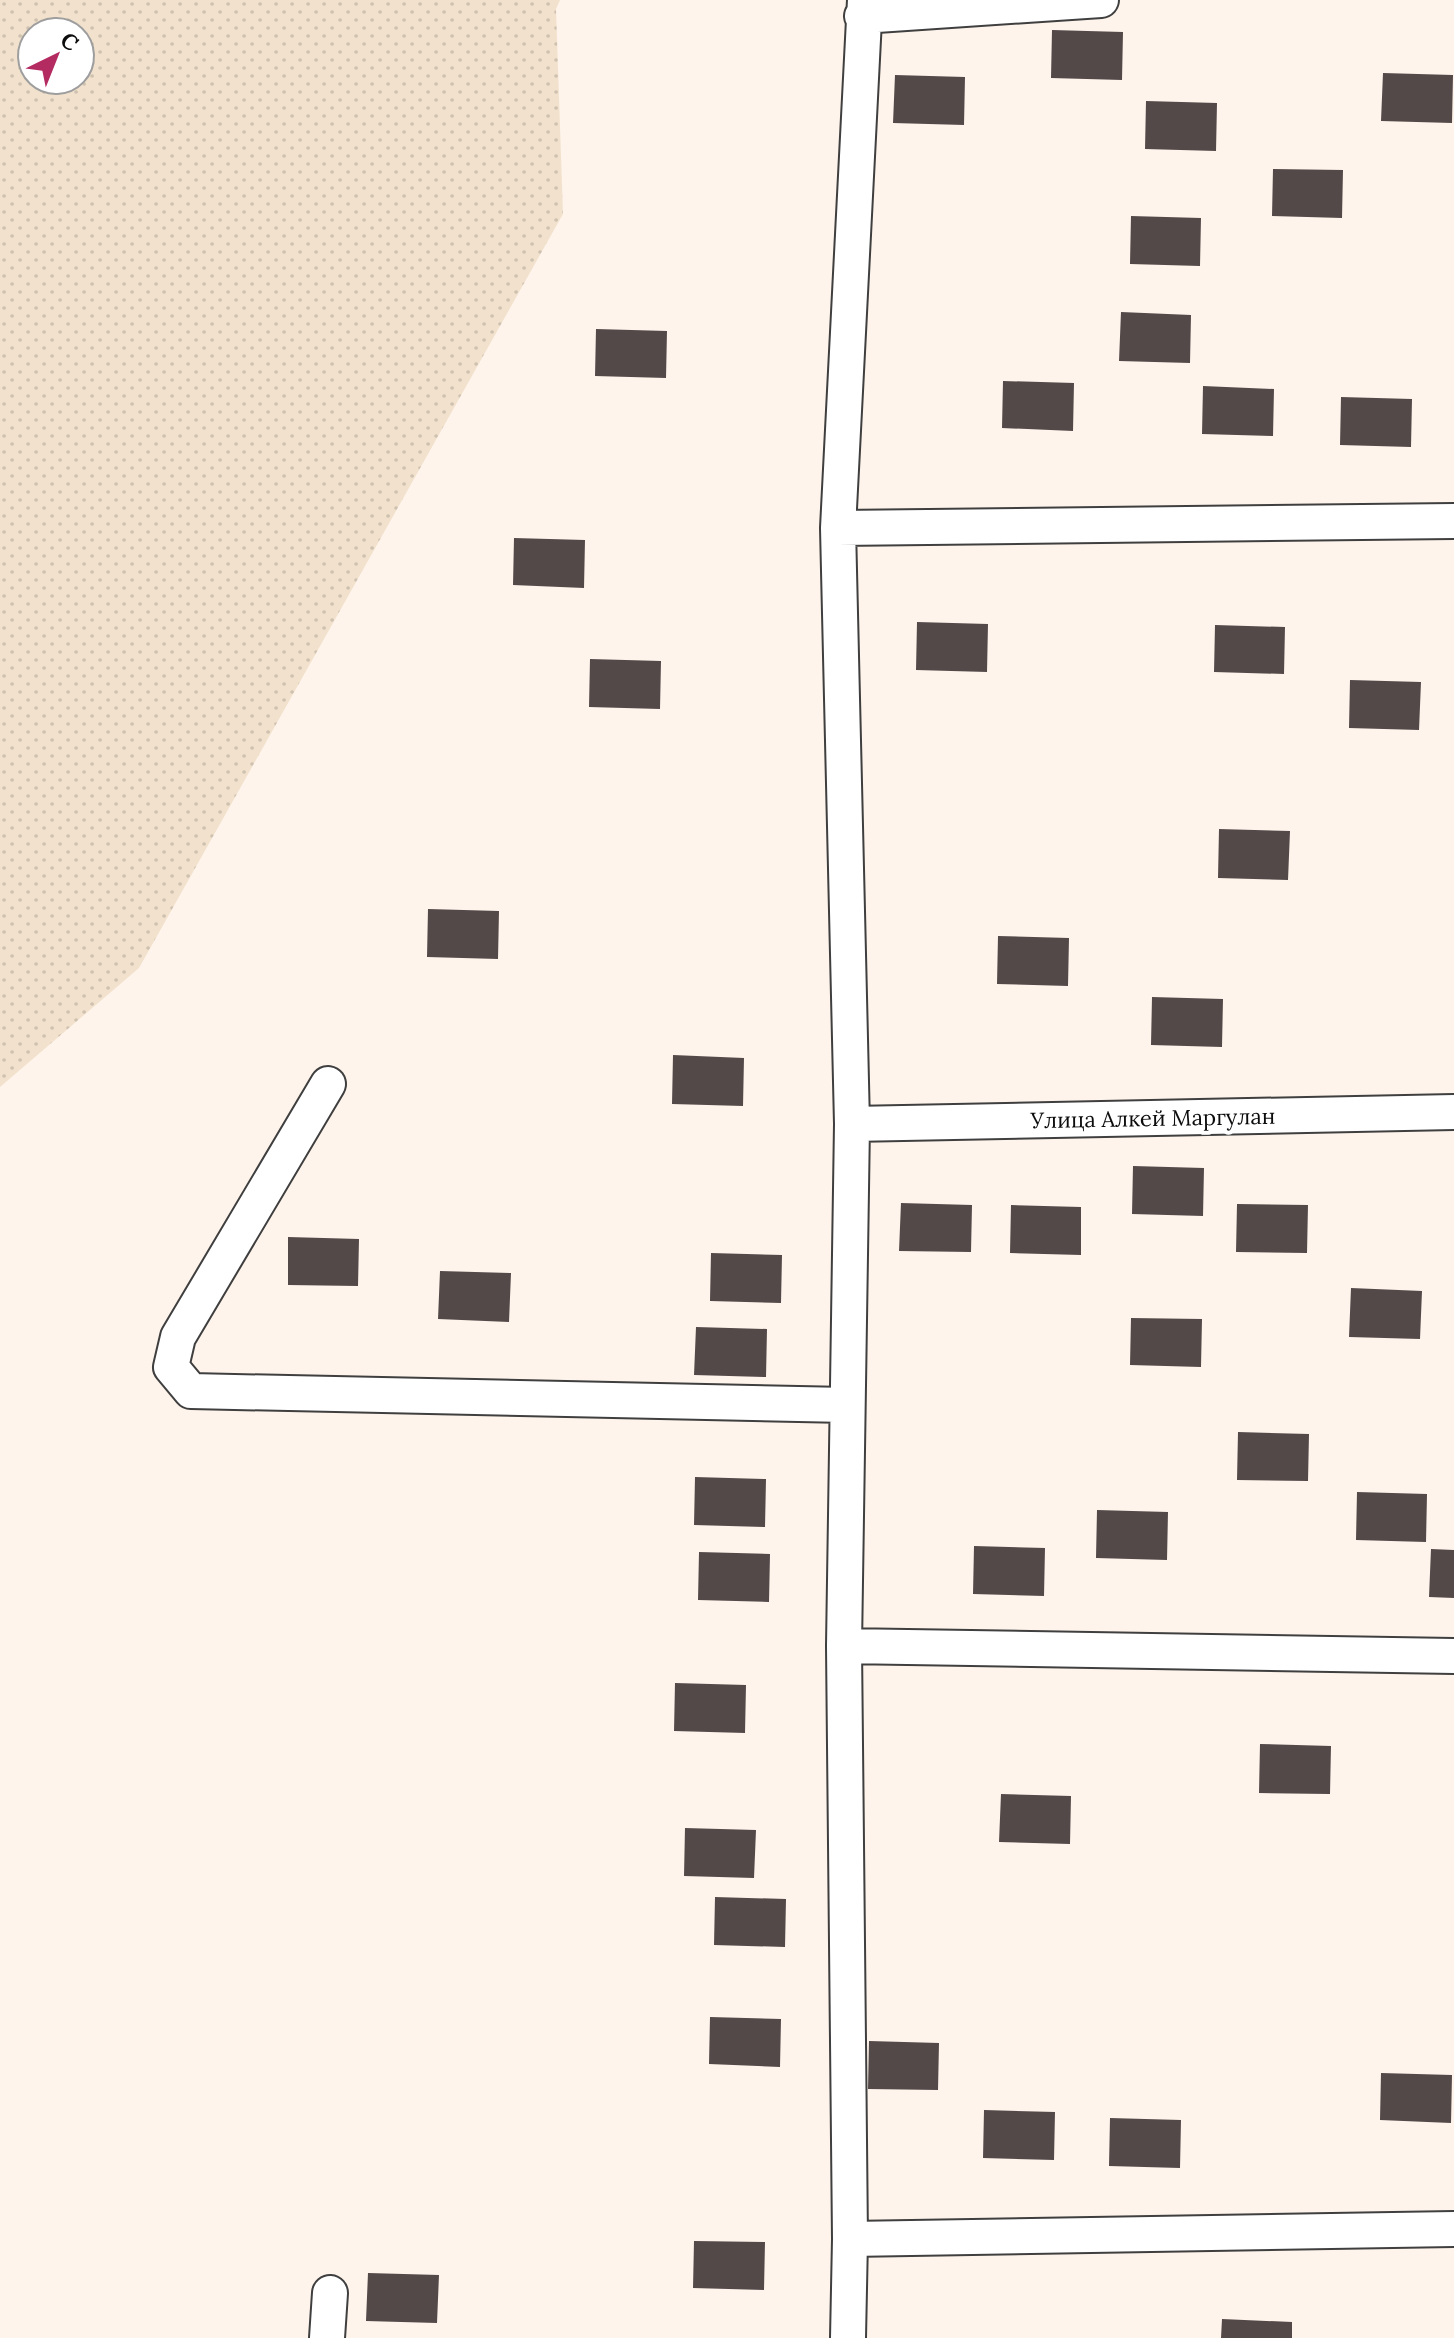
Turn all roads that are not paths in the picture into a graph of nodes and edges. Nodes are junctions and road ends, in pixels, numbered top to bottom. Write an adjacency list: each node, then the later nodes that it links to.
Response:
1 (1101, 0): 2 (street)
2 (864, 8): 4 (street)
3 (1454, 521): 4 (street)
4 (838, 528): 7 (street)
5 (328, 1084): 8 (street)
6 (1454, 1112): 7 (street, Улица Алкей Маргулан)
7 (852, 1124): 8 (street)
8 (847, 1405): 9 (street)
9 (844, 1646): 10 (street); 12 (street)
10 (1454, 1656)
11 (1454, 2229): 12 (street)
12 (850, 2239): 15 (street)
13 (330, 2293): 14 (street)
14 (327, 2338)
15 (848, 2338)

